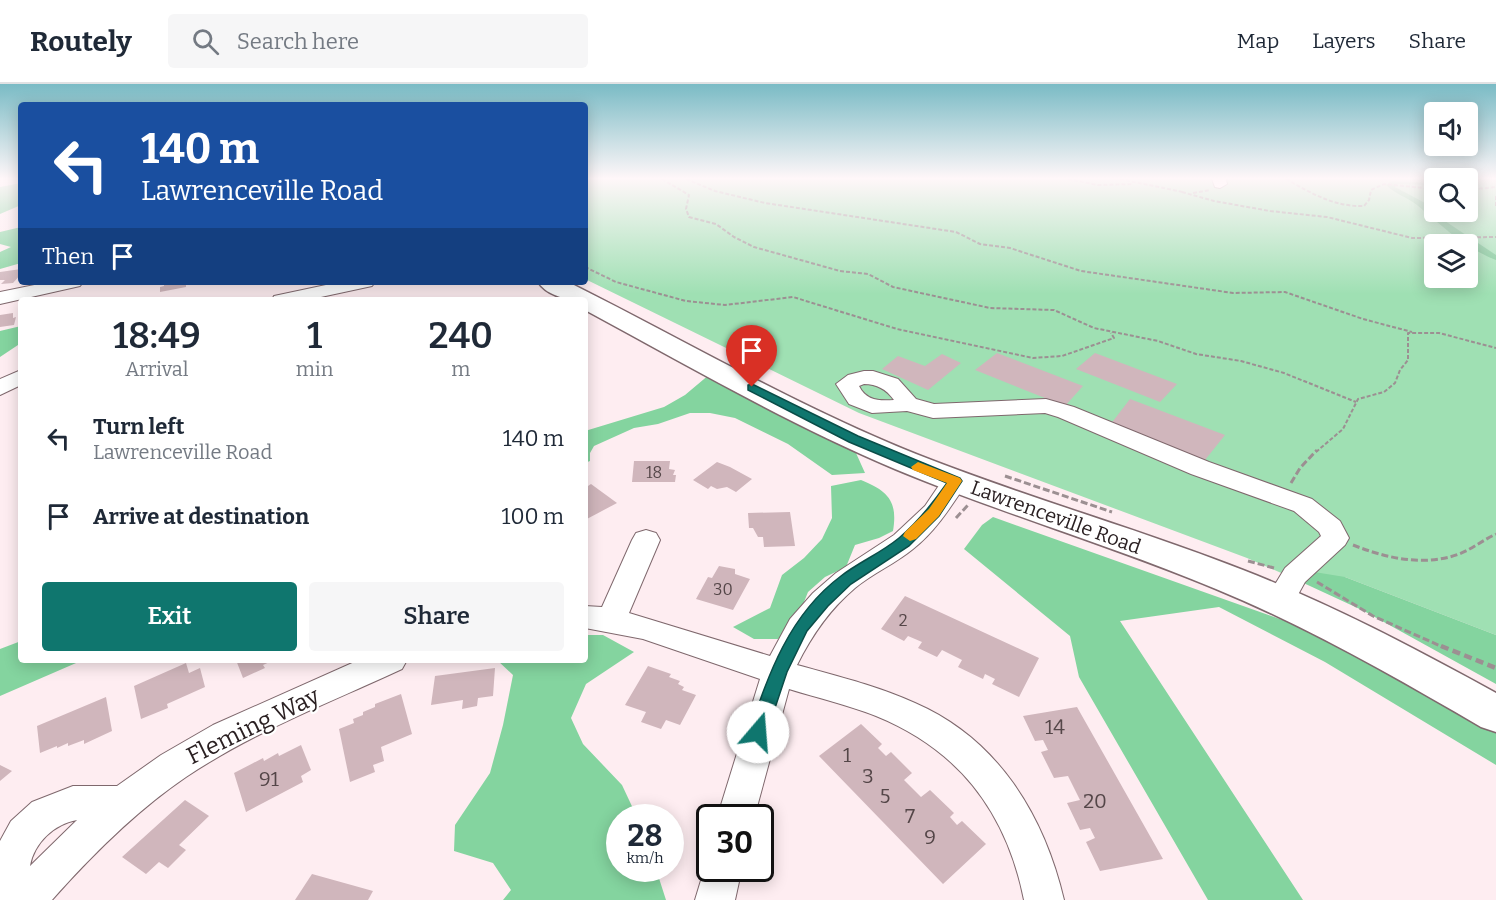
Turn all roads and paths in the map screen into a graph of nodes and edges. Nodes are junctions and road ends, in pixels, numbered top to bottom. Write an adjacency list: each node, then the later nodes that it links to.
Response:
1 (689, 217): 13 (path)
2 (858, 217): 14 (path)
3 (1327, 217): 4 (path)
4 (1496, 237)
5 (588, 268): 13 (path)
6 (60, 285): 11 (street)
7 (556, 285): 10 (highway, Lawrenceville Road)
8 (363, 288): 9 (street)
9 (302, 297)
10 (579, 297)
11 (0, 298)
12 (588, 302): 20 (highway, Lawrenceville Road)
13 (1109, 332): 18 (path)
14 (1412, 332): 15 (path); 18 (path)
15 (1496, 348)
16 (18, 378): 17 (street)
17 (0, 388)
18 (1356, 402): 21 (path)
19 (908, 404): 21 (street)
20 (955, 481): 25 (highway, Lawrenceville Road); 28 (street)
21 (1286, 500): 23 (street)
22 (1496, 534): 23 (path)
23 (1335, 538): 25 (street)
24 (646, 540): 26 (street)
25 (1280, 601): 29 (highway, Lawrenceville Road)
26 (598, 618): 28 (street)
27 (384, 663): 30 (street, Fleming Way)
28 (778, 672): 31 (street); 36 (street)
29 (1496, 714)
30 (122, 804): 33 (street); 34 (street, Fleming Way)
31 (739, 804)
32 (720, 882): 35 (street)
33 (12, 900)
34 (25, 900)
35 (715, 900)
36 (1044, 900)

